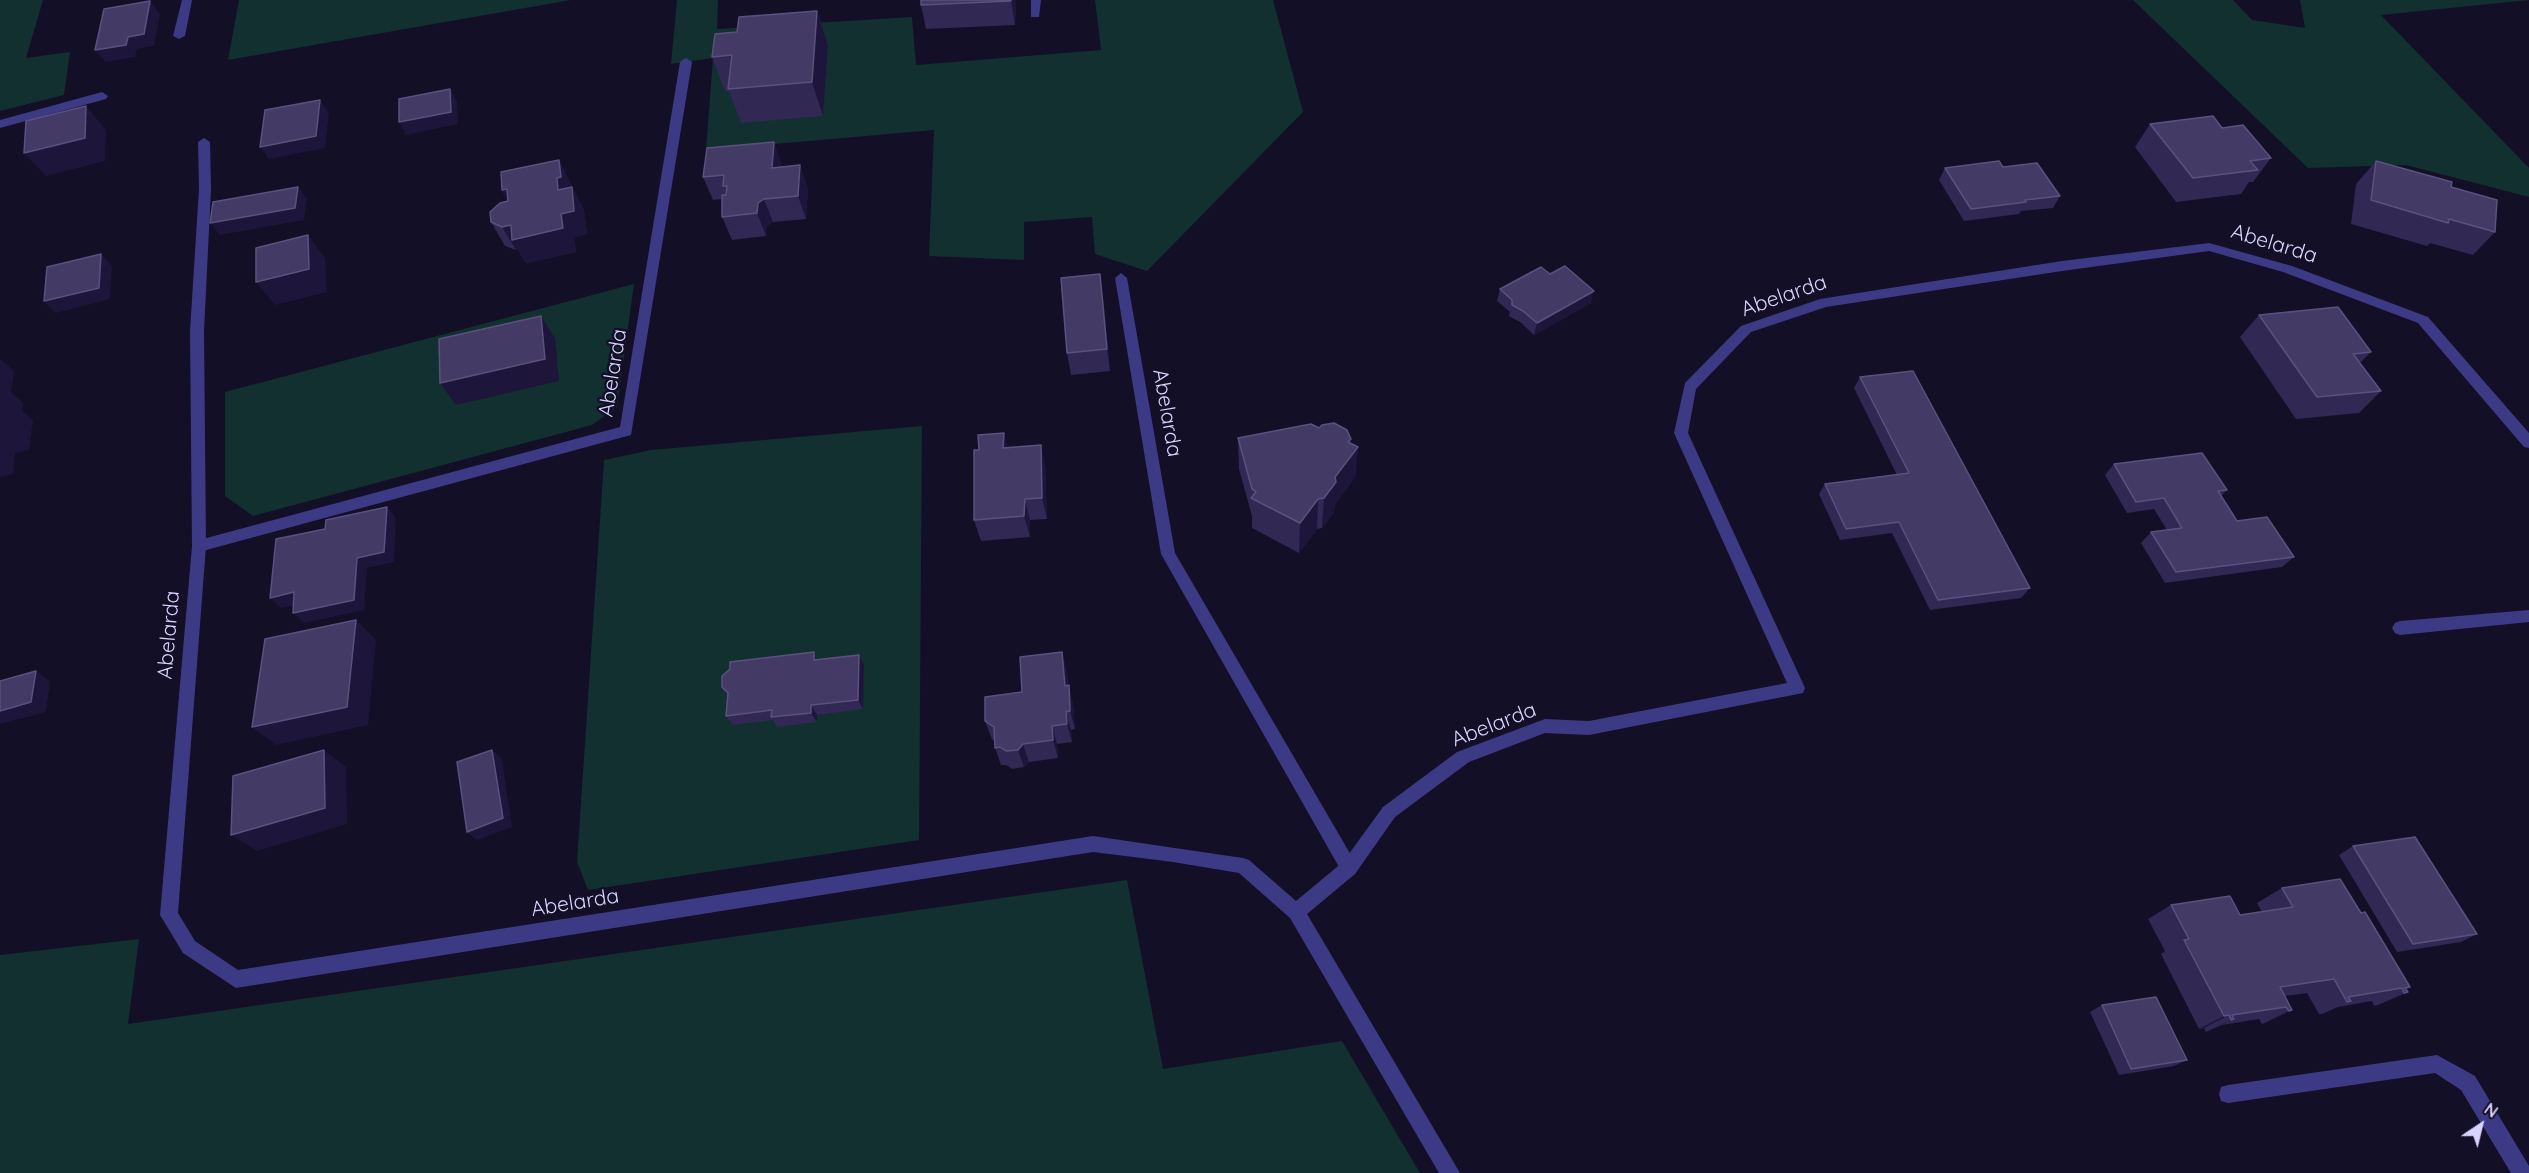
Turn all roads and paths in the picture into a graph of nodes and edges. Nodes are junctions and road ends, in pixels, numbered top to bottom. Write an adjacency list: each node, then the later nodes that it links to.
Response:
1 (187, 0): 4 (street)
2 (1036, 0): 3 (street)
3 (1035, 15)
4 (179, 36)
5 (686, 62): 11 (street, Abelarda)
6 (102, 96): 7 (street)
7 (0, 124)
8 (204, 142): 11 (street, Abelarda)
9 (1121, 278): 14 (street, Abelarda)
10 (2529, 443): 14 (street, Abelarda)
11 (199, 546): 15 (street, Abelarda)
12 (2529, 616): 13 (street)
13 (2400, 628)
14 (1349, 868): 15 (street, Abelarda)
15 (1296, 912): 17 (street)
16 (2228, 1094): 18 (street)
17 (1450, 1173)
18 (2522, 1173)

